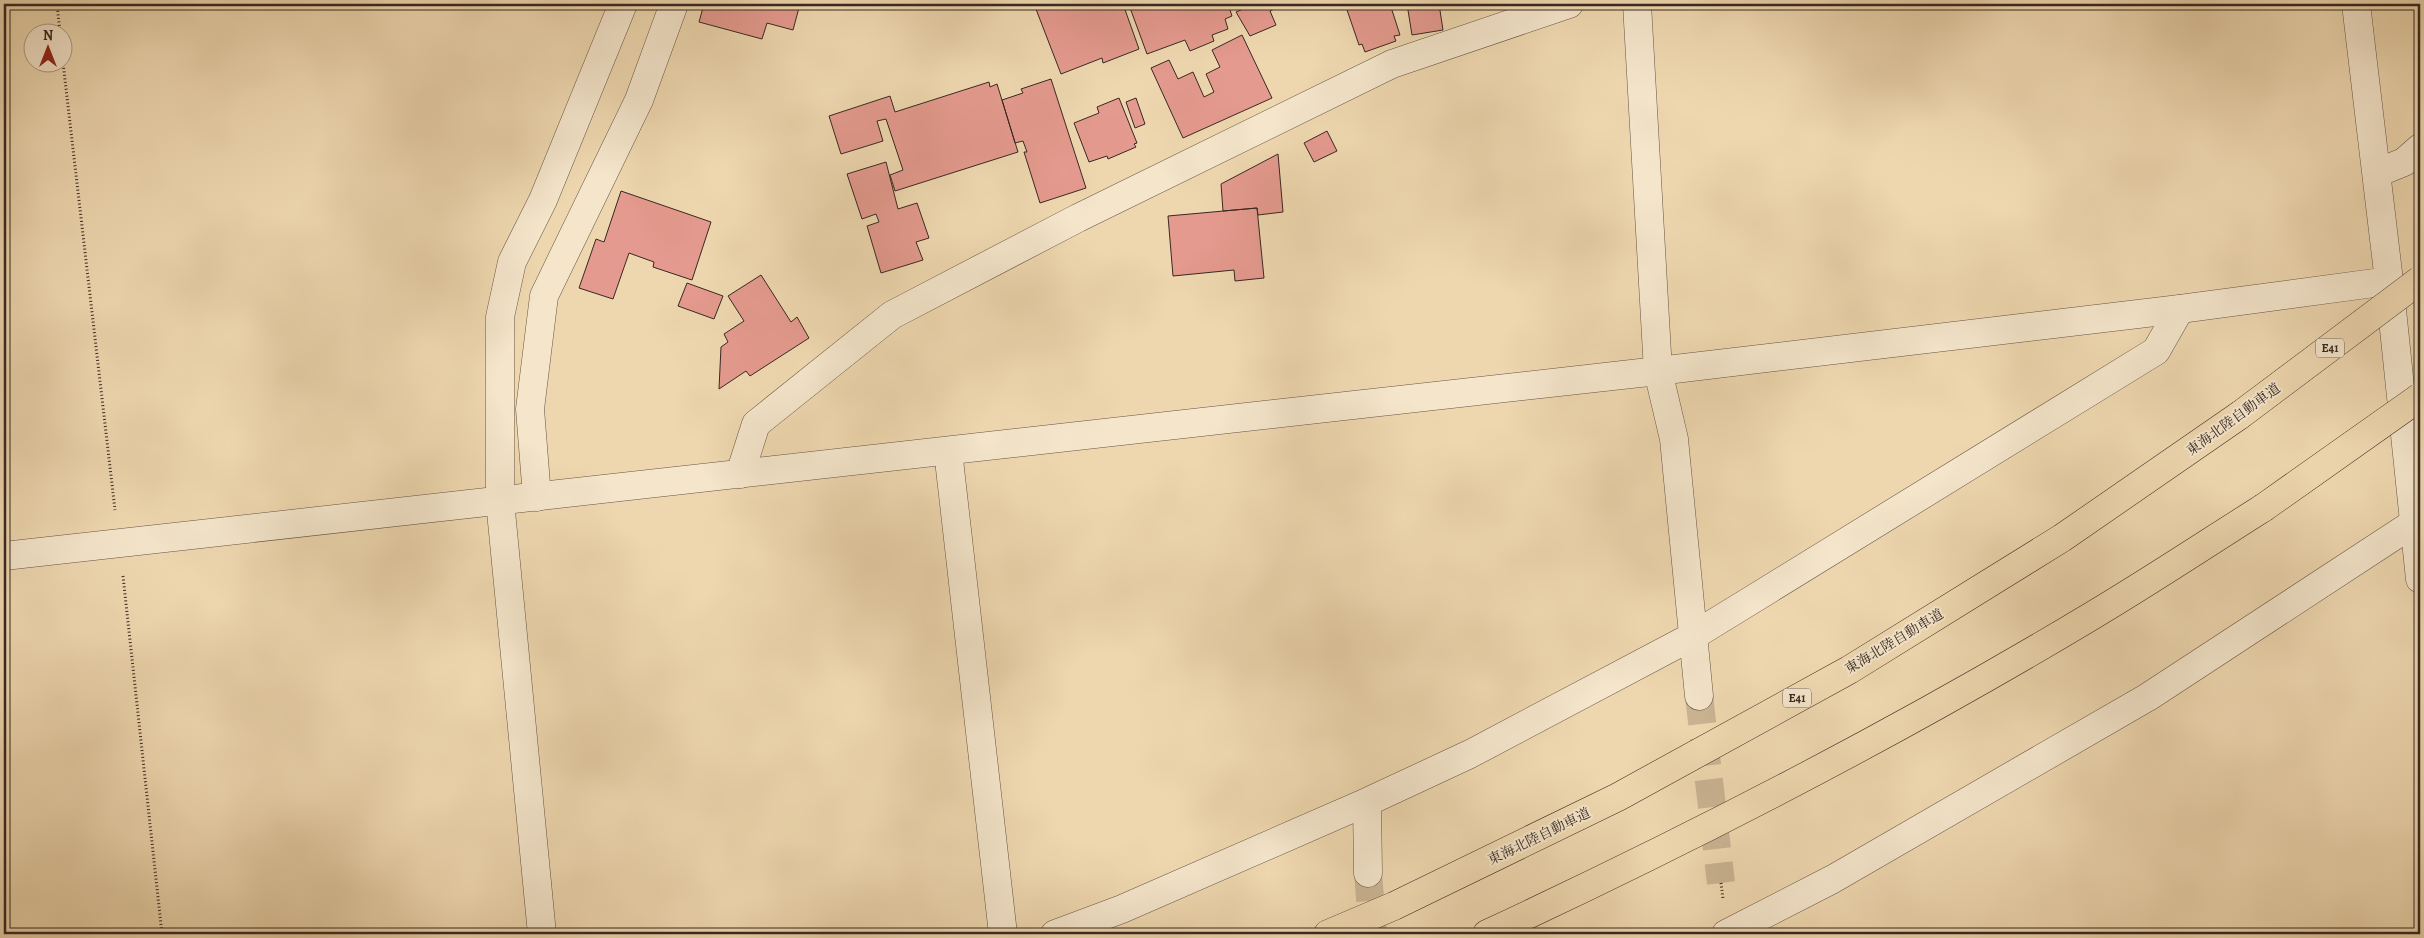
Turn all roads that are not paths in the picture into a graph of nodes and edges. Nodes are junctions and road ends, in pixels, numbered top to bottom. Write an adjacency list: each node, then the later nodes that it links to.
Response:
1 (623, 4): 16 (street)
2 (674, 4): 15 (street)
3 (1569, 4): 14 (street)
4 (1637, 4): 11 (street)
5 (2356, 4): 7 (street)
6 (2420, 148): 7 (street)
7 (2376, 173): 9 (street)
8 (2420, 280): 27 (highway, 東海北陸自動車道 / E41, bridge)
9 (2389, 281): 10 (street); 17 (street)
10 (2180, 309): 11 (street); 20 (street)
11 (1658, 371): 13 (street); 20 (street)
12 (2420, 398): 28 (highway, bridge)
13 (948, 451): 14 (street); 25 (street)
14 (740, 474): 15 (street)
15 (537, 496): 16 (street)
16 (500, 501): 18 (street); 24 (street)
17 (2417, 521): 19 (street); 29 (street)
18 (4, 556)
19 (2420, 579)
20 (1694, 636): 21 (street); 22 (street)
21 (1699, 696)
22 (1367, 802): 23 (street); 26 (street)
23 (1368, 873)
24 (542, 934)
25 (1003, 934)
26 (1055, 934)
27 (1328, 934)
28 (1487, 934)
29 (1726, 934)

